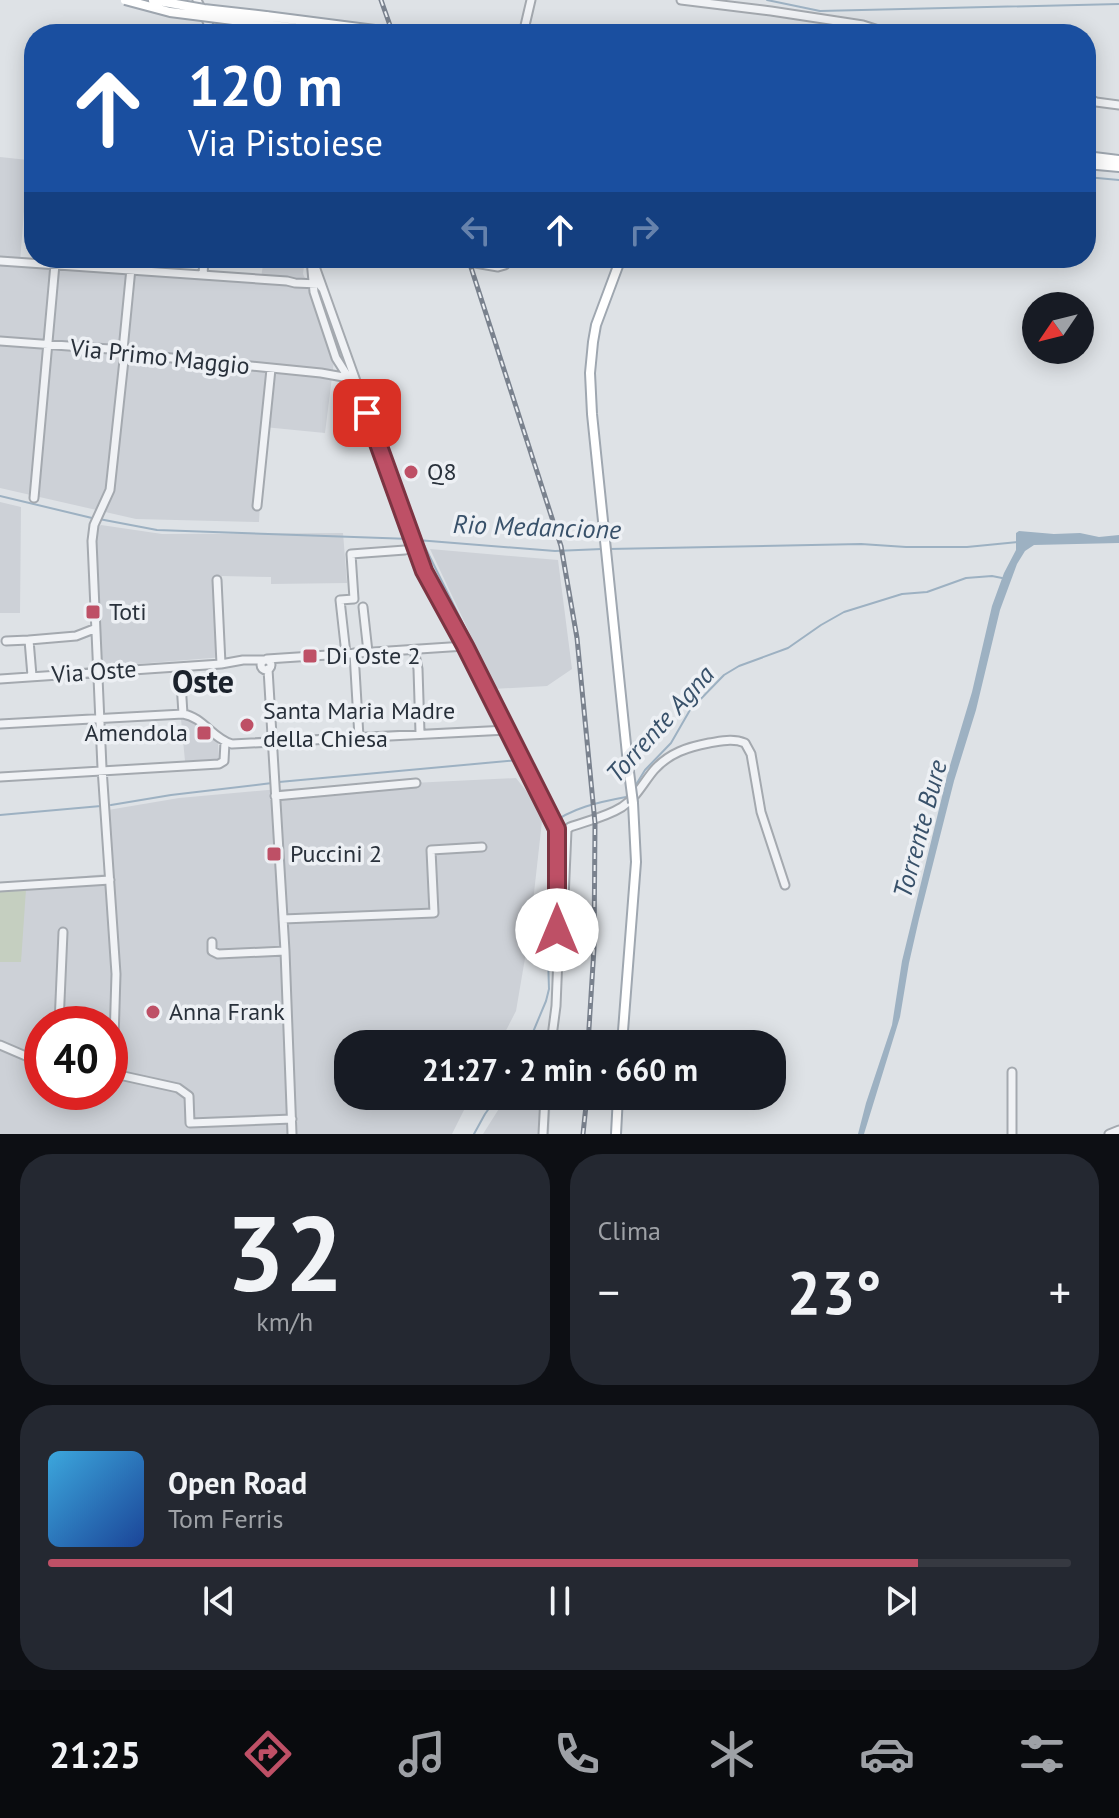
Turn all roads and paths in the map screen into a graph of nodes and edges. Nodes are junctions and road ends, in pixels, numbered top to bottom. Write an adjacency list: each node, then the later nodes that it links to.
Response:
1 (125, 0): 6 (main road, bridge)
2 (153, 0): 6 (main road, bridge)
3 (197, 0): 7 (street)
4 (531, 0): 10 (street)
5 (681, 0): 11 (street)
6 (266, 20): 8 (main road); 9 (main road)
7 (208, 24)
8 (287, 24)
9 (306, 24)
10 (525, 24)
11 (856, 24)
12 (1096, 102): 13 (street)
13 (1119, 105)
14 (1096, 157): 15 (main road)
15 (1119, 160)
16 (1096, 165): 17 (main road)
17 (1119, 167)
18 (0, 261): 19 (street)
19 (24, 262)
20 (55, 268): 33 (street)
21 (116, 268): 27 (street)
22 (203, 268): 28 (street)
23 (310, 268): 29 (street)
24 (312, 268): 30 (street)
25 (316, 268): 31 (street)
26 (617, 268): 84 (main road, bridge)
27 (131, 269): 28 (street); 34 (street)
28 (203, 275): 29 (street)
29 (287, 281): 30 (street)
30 (312, 285): 31 (street); 37 (street)
31 (323, 289): 36 (street)
32 (0, 341): 33 (street, Via Primo Maggio)
33 (48, 345): 34 (street, Via Primo Maggio); 42 (street)
34 (123, 350): 35 (street, Via Primo Maggio)
35 (142, 355): 38 (street, Via Primo Maggio); 47 (street)
36 (347, 356): 37 (street); 41 (street)
37 (341, 364): 39 (street, Via Primo Maggio); 40 (street)
38 (271, 369): 39 (street, Via Primo Maggio); 43 (street)
39 (321, 373): 40 (street, Via Primo Maggio)
40 (349, 378): 41 (street)
41 (359, 391): 50 (street)
42 (34, 498)
43 (257, 506)
44 (405, 550): 53 (street)
45 (217, 580): 54 (street)
46 (363, 607): 52 (street)
47 (94, 629): 48 (street); 57 (street)
48 (29, 640): 49 (street); 58 (street)
49 (6, 641)
50 (465, 646): 51 (street, Via Oste); 63 (street)
51 (414, 650): 52 (street, Via Oste); 64 (street)
52 (368, 652): 53 (street, Via Oste)
53 (350, 654): 55 (street, Via Oste); 65 (street)
54 (221, 664): 55 (street, Via Oste); 56 (street, Via Oste)
55 (266, 664): 67 (street)
56 (180, 667): 57 (street, Via Oste); 60 (street)
57 (97, 672): 58 (street, Via Oste); 61 (street)
58 (32, 676): 59 (street, Via Oste)
59 (0, 679)
60 (183, 714): 61 (street); 66 (street)
61 (99, 718): 62 (street); 68 (street)
62 (0, 724)
63 (507, 730): 64 (street); 76 (street)
64 (420, 733): 65 (street)
65 (359, 737): 67 (street)
66 (225, 742): 67 (street); 68 (street)
67 (272, 742): 71 (street)
68 (102, 771): 69 (street); 73 (street)
69 (0, 777)
70 (416, 783): 71 (street)
71 (274, 794): 77 (street)
72 (482, 847): 77 (street)
73 (110, 880): 75 (street); 82 (street)
74 (785, 885): 76 (street)
75 (0, 887)
76 (557, 904): 83 (street)
77 (283, 919): 80 (street)
78 (63, 932): 81 (street)
79 (212, 942): 80 (street)
80 (285, 951): 91 (street)
81 (60, 1006)
82 (114, 1006)
83 (553, 1030)
84 (623, 1030)
85 (0, 1045): 86 (street)
86 (24, 1055)
87 (1012, 1072): 98 (street)
88 (128, 1077): 92 (street)
89 (544, 1110): 96 (street)
90 (617, 1110): 97 (main road)
91 (292, 1119): 92 (street); 95 (street)
92 (190, 1123): 94 (street)
93 (1119, 1130): 99 (street)
94 (190, 1134)
95 (292, 1134)
96 (543, 1134)
97 (616, 1134)
98 (1012, 1134)
99 (1109, 1134)

